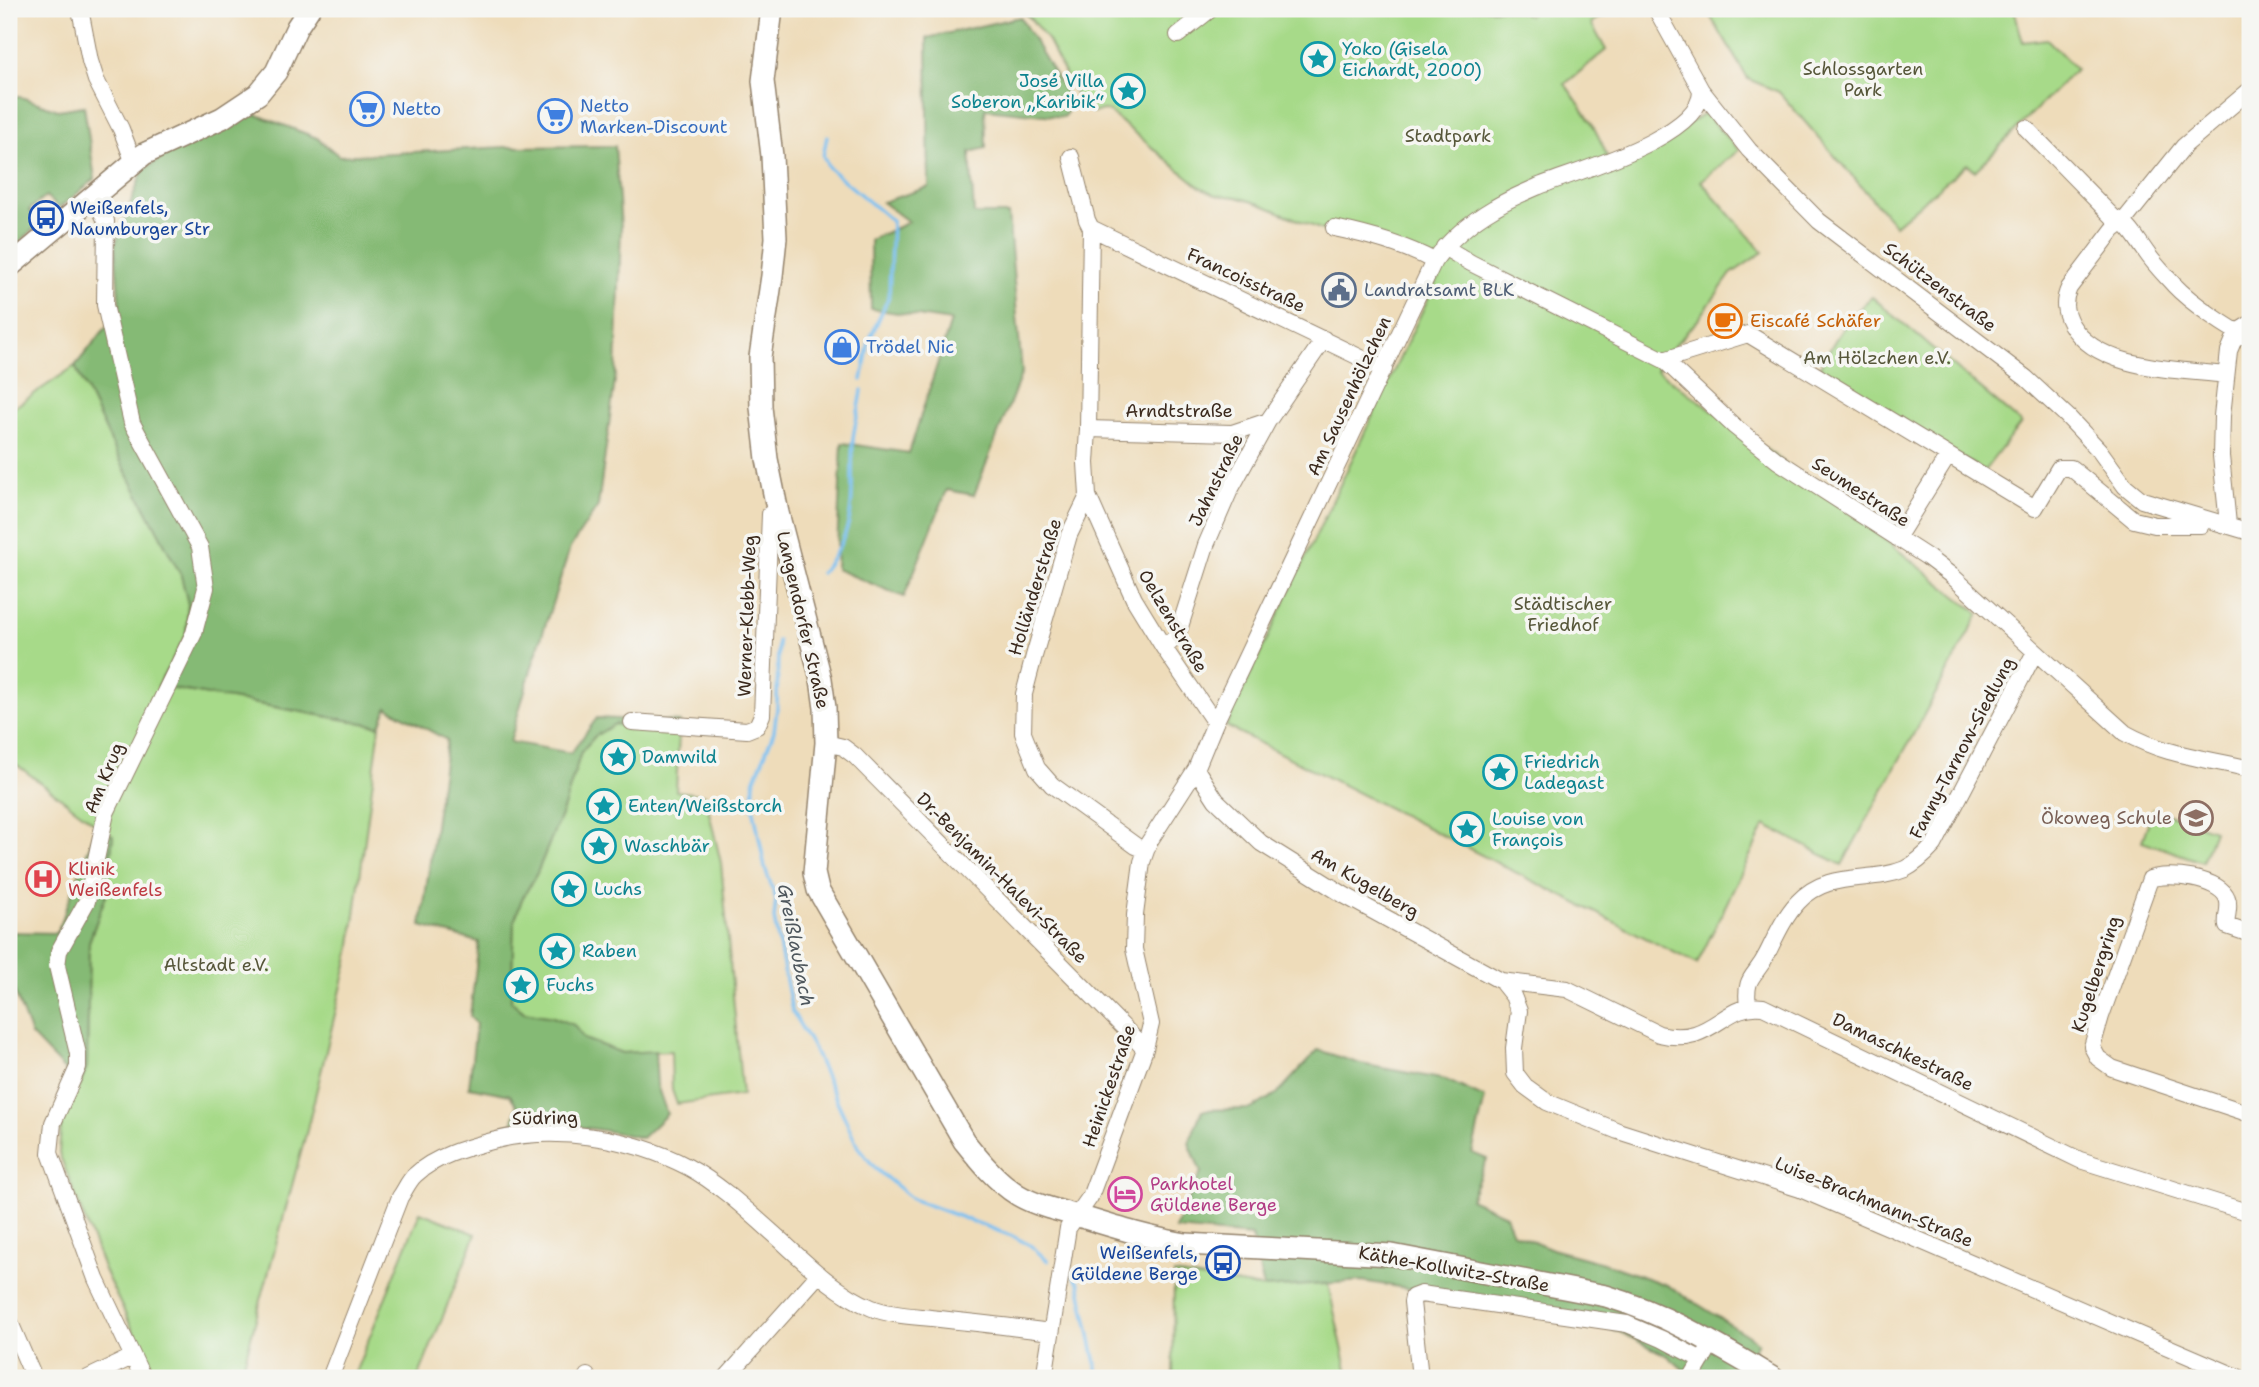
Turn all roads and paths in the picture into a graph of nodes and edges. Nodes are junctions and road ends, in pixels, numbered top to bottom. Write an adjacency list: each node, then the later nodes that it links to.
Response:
1 (80, 9): 11 (street)
2 (309, 9): 11 (main road)
3 (772, 9): 28 (main road, Langendorfer Straße)
4 (1211, 9): 6 (street)
5 (1656, 9): 7 (street, Schützenstraße)
6 (1178, 35)
7 (1701, 90): 16 (street, Am Sausenhölzchen); 29 (street, Schützenstraße)
8 (2250, 90): 13 (street)
9 (2026, 128): 13 (street)
10 (1071, 157): 14 (street, Holländerstraße)
11 (134, 163): 12 (main road)
12 (94, 196): 18 (main road); 53 (street, Am Krug)
13 (2123, 222): 19 (street); 23 (street)
14 (1091, 228): 20 (street, Francoisstraße); 25 (street, Holländerstraße)
15 (1334, 228): 17 (street)
16 (1444, 247): 17 (street, Am Sausenhölzchen); 21 (street, Seumestraße)
17 (1434, 261): 22 (street, Am Sausenhölzchen)
18 (9, 267)
19 (2246, 332): 23 (street)
20 (1324, 339): 22 (street, Francoisstraße); 24 (street, Jahnstraße)
21 (1664, 360): 26 (street); 31 (street, Seumestraße)
22 (1384, 369): 35 (street, Am Sausenhölzchen)
23 (2226, 375): 29 (street)
24 (1268, 421): 25 (street, Arndtstraße); 32 (street, Jahnstraße)
25 (1088, 429): 27 (street, Holländerstraße)
26 (1948, 456): 29 (street); 31 (street)
27 (1088, 496): 32 (street, Oelzenstraße); 39 (street, Holländerstraße)
28 (778, 513): 34 (street, Werner-Klebb-Weg); 36 (main road, Langendorfer Straße)
29 (2228, 524): 30 (street, Schützenstraße)
30 (2250, 532)
31 (1897, 538): 33 (street, Seumestraße)
32 (1164, 648): 35 (street, Oelzenstraße)
33 (2035, 652): 38 (street, Seumestraße); 43 (street, Fanny-Tarnow-Siedlung)
34 (632, 722)
35 (1215, 723): 37 (street, Am Sausenhölzchen)
36 (826, 743): 45 (street, Dr.-Benjamin-Halevi-Straße); 48 (main road, Langendorfer Straße)
37 (1196, 769): 39 (street, Heinickestraße); 41 (street, Am Kugelberg)
38 (2250, 769)
39 (1146, 850): 45 (street, Heinickestraße)
40 (2250, 934): 46 (street, Kugelbergring)
41 (1501, 981): 42 (street, Am Kugelberg); 44 (street)
42 (1542, 988): 43 (street); 44 (street)
43 (1748, 1007): 47 (street, Damaschkestraße)
44 (1519, 1011): 64 (street, Luise-Brachmann-Straße)
45 (1145, 1049): 48 (street, Heinickestraße)
46 (2250, 1114)
47 (2250, 1213)
48 (1076, 1216): 51 (street); 52 (main road, Käthe-Kollwitz-Straße)
49 (820, 1275): 51 (street, Südring); 58 (street, Südring); 59 (street)
50 (9, 1320): 55 (street)
51 (1050, 1332): 60 (street)
52 (1713, 1342): 54 (street); 63 (main road, Käthe-Kollwitz-Straße)
53 (132, 1357): 56 (street); 57 (street, Am Krug)
54 (1702, 1360): 61 (street); 62 (street)
55 (34, 1378)
56 (89, 1378)
57 (143, 1378)
58 (330, 1378)
59 (726, 1378)
60 (1044, 1378)
61 (1420, 1378)
62 (1691, 1378)
63 (1773, 1378)
64 (2240, 1378)

